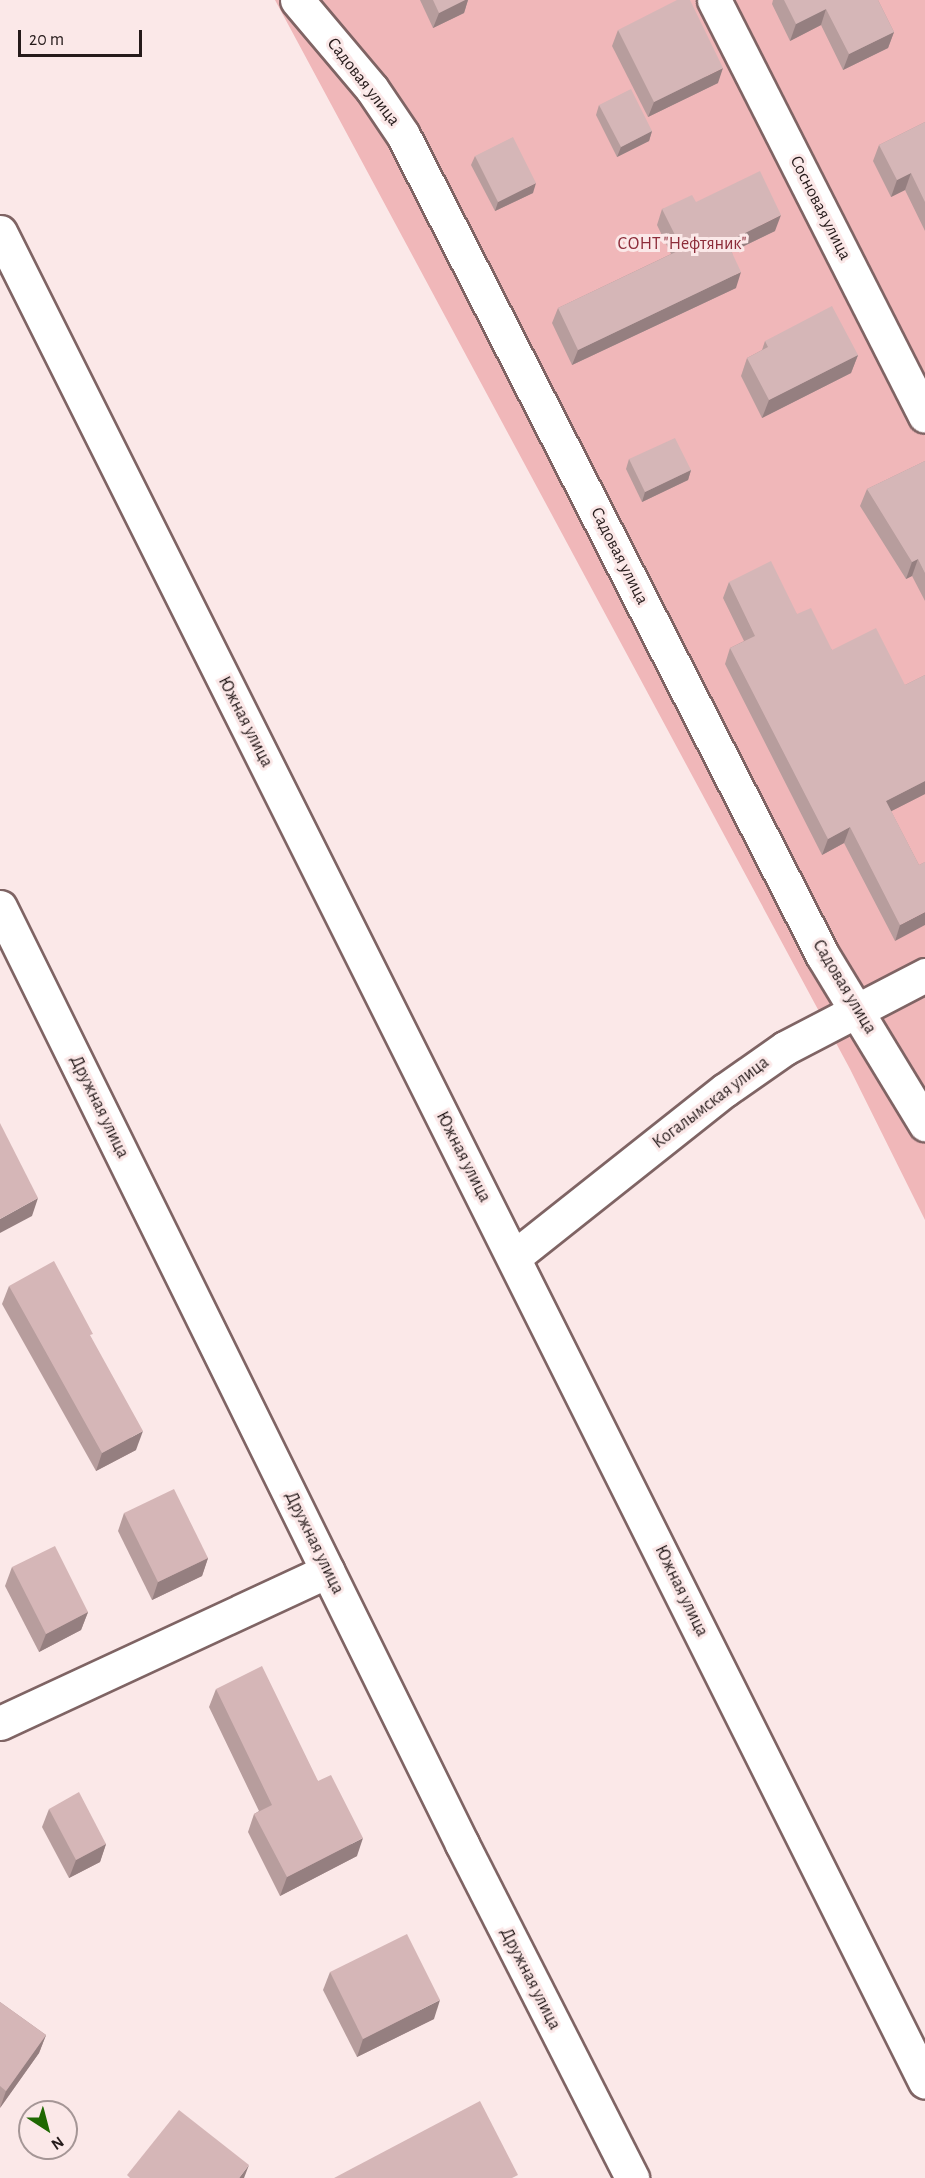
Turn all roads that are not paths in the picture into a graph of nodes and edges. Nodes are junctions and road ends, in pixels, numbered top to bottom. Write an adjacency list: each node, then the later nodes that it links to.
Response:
1 (297, 0): 7 (street, Садовая улица)
2 (714, 0): 4 (street, Сосновая улица)
3 (0, 232): 9 (street, Южная улица)
4 (925, 416)
5 (0, 907): 10 (street, Дружная улица)
6 (925, 975): 7 (street, Когалымская улица)
7 (856, 1008): 8 (street, Садовая улица); 9 (street, Когалымская улица)
8 (925, 1124)
9 (514, 1257): 12 (street, Южная улица)
10 (327, 1571): 11 (street); 13 (street, Дружная улица)
11 (0, 1723)
12 (925, 2082)
13 (632, 2178)

